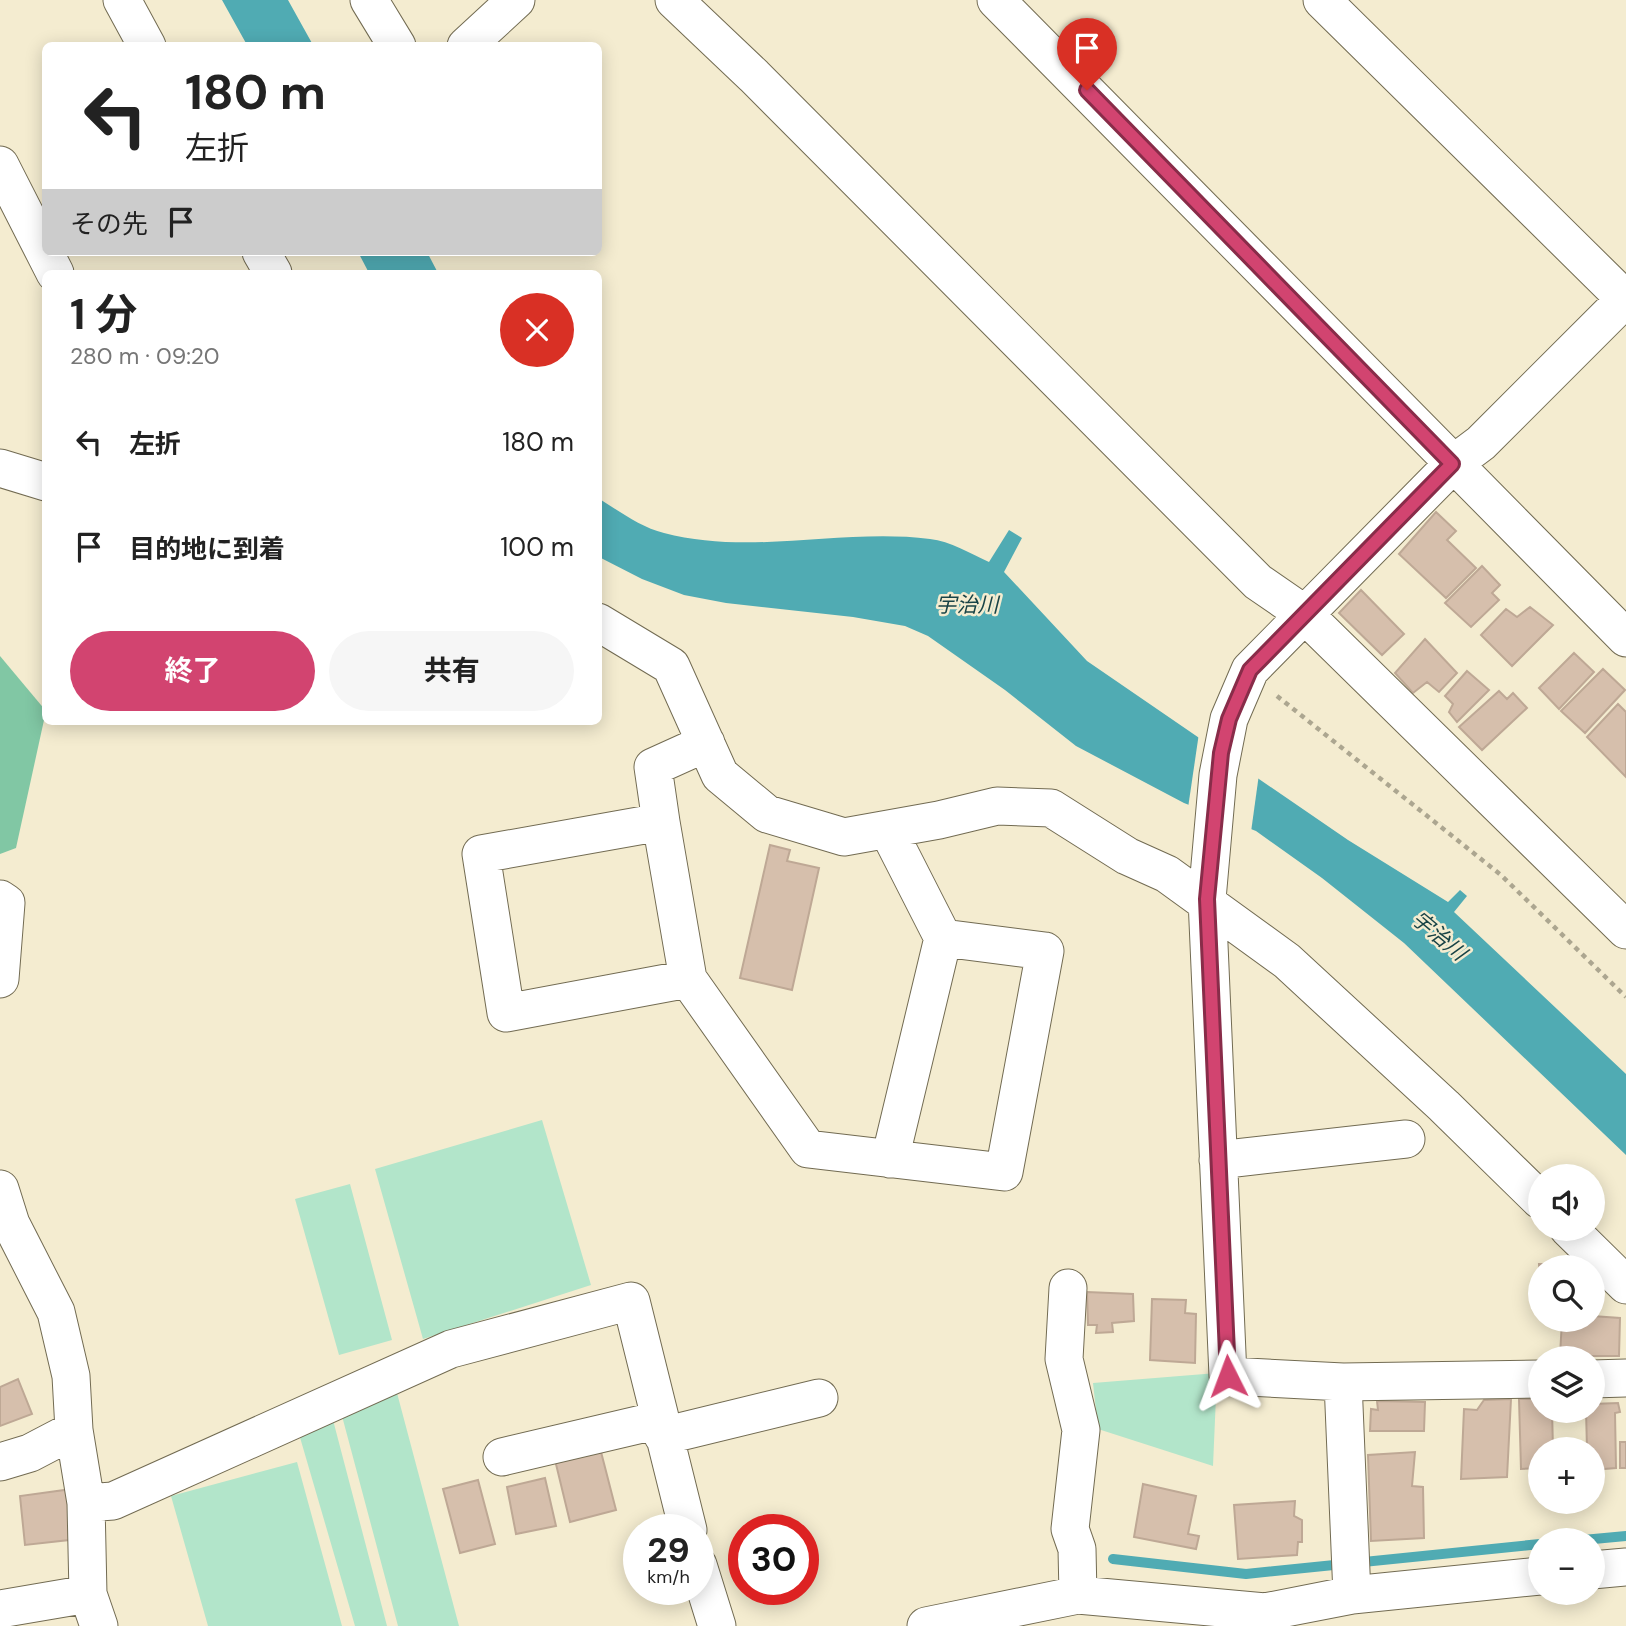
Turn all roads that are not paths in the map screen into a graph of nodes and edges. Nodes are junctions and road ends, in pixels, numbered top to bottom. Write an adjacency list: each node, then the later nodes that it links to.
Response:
1 (122, 0): 7 (street)
2 (369, 0): 8 (street)
3 (516, 0): 9 (street)
4 (674, 0): 16 (street)
5 (996, 0): 13 (street)
6 (1322, 0): 12 (street)
7 (145, 42)
8 (395, 42)
9 (470, 42)
10 (0, 165): 11 (street)
11 (42, 247)
12 (1626, 299): 13 (street)
13 (1452, 464): 16 (street); 18 (street)
14 (0, 468): 15 (street)
15 (42, 481)
16 (1303, 613): 22 (street); 24 (street)
17 (602, 624): 19 (street)
18 (1626, 638)
19 (705, 743): 20 (street); 21 (street)
20 (661, 822): 27 (street); 27 (street)
21 (888, 830): 22 (street); 25 (street)
22 (1208, 884): 30 (street); 31 (street)
23 (0, 898): 26 (street)
24 (1626, 930)
25 (943, 938): 29 (street); 29 (street)
26 (0, 979)
27 (688, 979): 29 (street)
28 (1406, 1139): 30 (street)
29 (890, 1159)
30 (1218, 1160): 39 (street)
31 (1528, 1188)
32 (0, 1189): 42 (street)
33 (1582, 1241): 34 (street)
34 (1626, 1285)
35 (1068, 1288): 52 (street)
36 (1605, 1378): 37 (street)
37 (1626, 1378)
38 (1528, 1379): 39 (street)
39 (1343, 1382): 47 (street)
40 (819, 1398): 41 (street)
41 (661, 1428): 43 (street); 45 (street); 46 (street)
42 (74, 1430): 44 (street); 45 (street)
43 (502, 1457)
44 (0, 1462)
45 (86, 1503): 54 (street)
46 (684, 1514)
47 (1351, 1566): 50 (street); 55 (street)
48 (1626, 1567): 49 (street)
49 (1605, 1569)
50 (1528, 1575)
51 (711, 1605): 56 (street)
52 (1088, 1606): 55 (street); 57 (street)
53 (0, 1609): 54 (street)
54 (94, 1610)
55 (1266, 1619)
56 (717, 1626)
57 (926, 1626)

